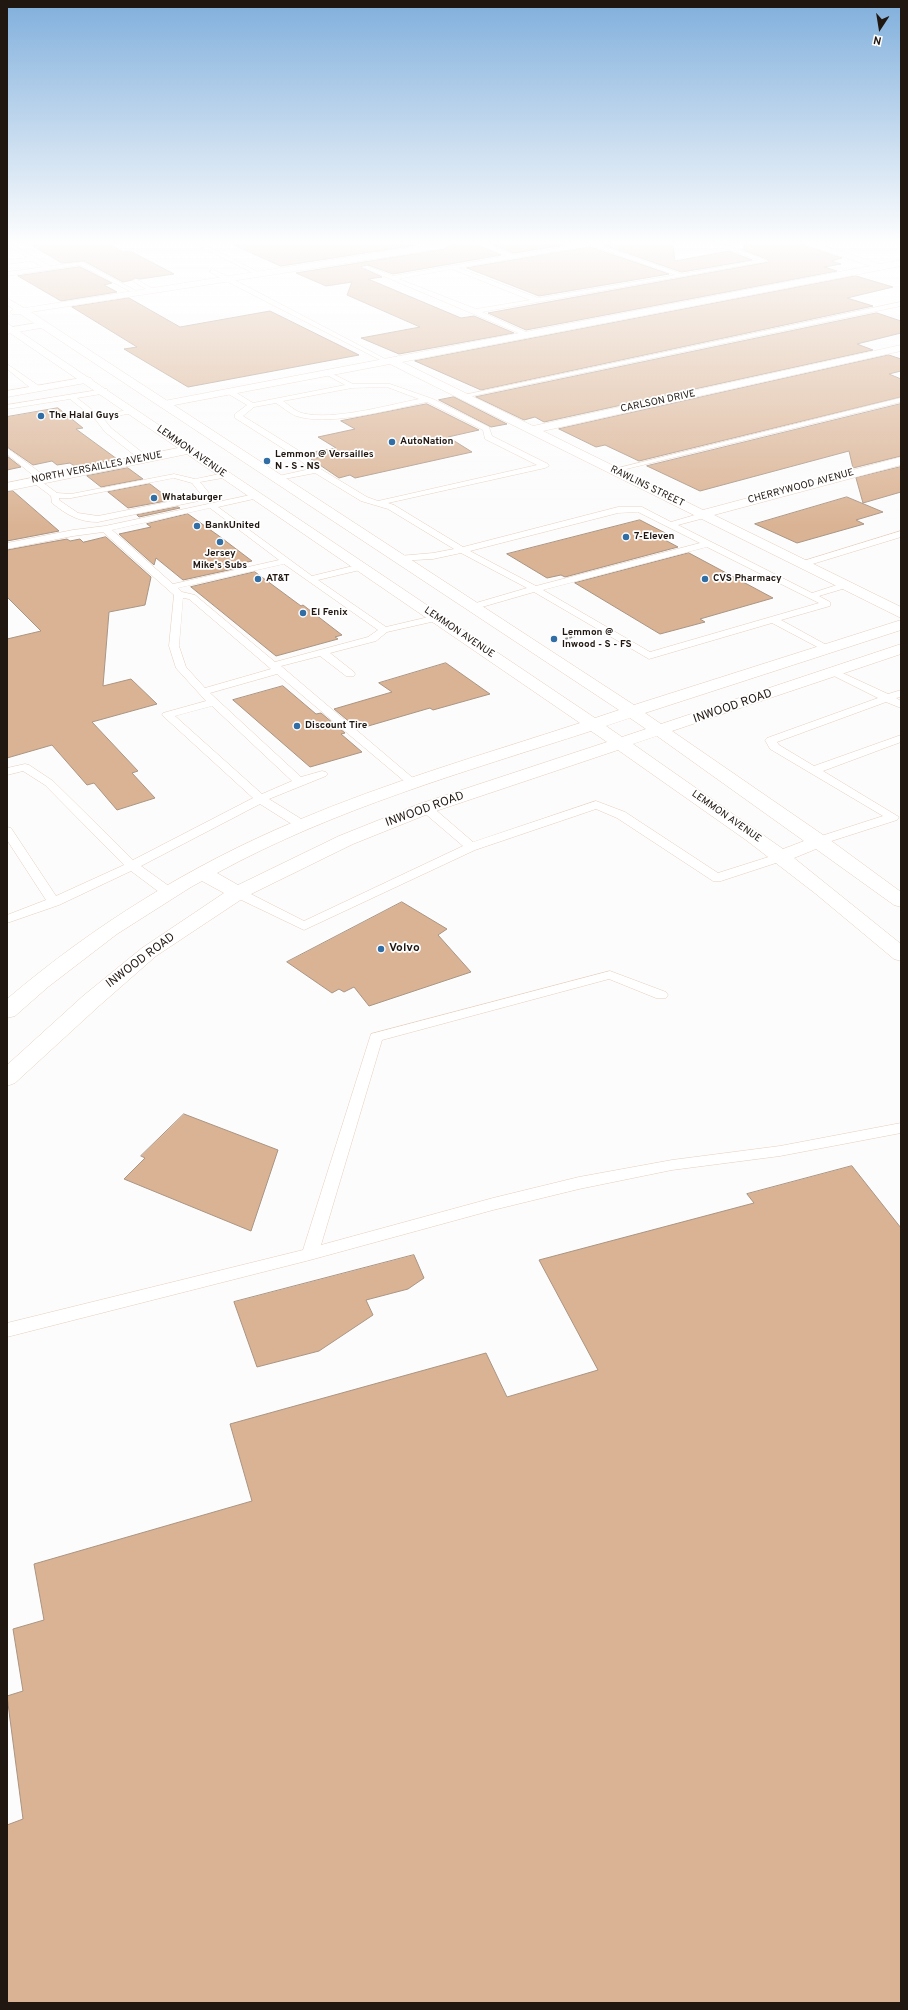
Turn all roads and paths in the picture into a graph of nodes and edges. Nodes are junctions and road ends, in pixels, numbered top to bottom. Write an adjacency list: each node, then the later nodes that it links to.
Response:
1 (24, 339): 11 (main road, LEMMON AVENUE)
2 (63, 339): 10 (main road, LEMMON AVENUE)
3 (346, 339): 7 (lane)
4 (508, 339): 7 (main road)
5 (735, 339): 17 (lane)
6 (901, 348): 27 (main road, CARLSON DRIVE)
7 (390, 361): 9 (main road); 17 (main road, RAWLINS STREET)
8 (7, 366): 13 (lane)
9 (327, 373): 12 (lane); 15 (main road)
10 (117, 374): 11 (main road); 22 (main road, LEMMON AVENUE)
11 (87, 380): 13 (main road); 14 (main road, LEMMON AVENUE)
12 (352, 386): 19 (lane); 20 (lane)
13 (36, 388): 16 (main road)
14 (104, 391): 18 (lane); 25 (main road, LEMMON AVENUE)
15 (229, 392): 22 (main road); 23 (lane)
16 (7, 394)
17 (463, 396): 27 (main road, RAWLINS STREET)
18 (72, 397): 24 (lane); 26 (lane)
19 (278, 400): 20 (lane); 23 (lane)
20 (427, 400): 42 (lane)
21 (901, 400): 34 (lane)
22 (164, 404): 25 (main road); 28 (main road, LEMMON AVENUE)
23 (252, 405): 33 (lane)
24 (7, 407)
25 (132, 411): 26 (lane); 30 (main road, LEMMON AVENUE)
26 (98, 417): 31 (lane)
27 (532, 430): 34 (main road, RAWLINS STREET)
28 (223, 443): 30 (main road, NORTH VERSAILLES AVENUE); 36 (main road, LEMMON AVENUE)
29 (7, 450): 37 (lane)
30 (188, 450): 31 (main road, NORTH VERSAILLES AVENUE); 35 (main road, LEMMON AVENUE)
31 (145, 459): 37 (main road, NORTH VERSAILLES AVENUE)
32 (901, 461): 44 (main road, CHERRYWOOD AVENUE)
33 (316, 470): 36 (lane); 42 (lane)
34 (614, 470): 44 (main road, RAWLINS STREET)
35 (225, 475): 38 (lane); 41 (main road, LEMMON AVENUE)
36 (277, 479): 51 (main road, LEMMON AVENUE)
37 (39, 480): 39 (main road, NORTH VERSAILLES AVENUE); 40 (lane)
38 (195, 481): 40 (lane); 40 (lane)
39 (7, 487)
40 (55, 495)
41 (255, 496): 43 (lane); 54 (main road, LEMMON AVENUE)
42 (378, 504): 50 (lane)
43 (212, 506): 46 (lane); 52 (lane)
44 (703, 514): 45 (lane); 53 (main road, RAWLINS STREET)
45 (669, 524): 48 (lane); 50 (lane)
46 (105, 529): 49 (lane); 58 (lane)
47 (901, 534): 53 (lane)
48 (708, 544): 57 (lane); 59 (lane)
49 (7, 546)
50 (462, 550): 51 (lane); 57 (lane)
51 (399, 559): 54 (main road); 60 (main road, LEMMON AVENUE)
52 (286, 561): 55 (lane); 58 (lane)
53 (803, 564): 56 (main road, RAWLINS STREET)
54 (361, 567): 55 (lane); 60 (main road, LEMMON AVENUE)
55 (310, 579): 64 (lane)
56 (846, 585): 59 (lane); 61 (main road, RAWLINS STREET)
57 (535, 589): 60 (lane); 62 (lane)
58 (175, 591): 68 (lane); 71 (lane)
59 (811, 596): 62 (lane)
60 (455, 612): 64 (lane); 76 (main road, LEMMON AVENUE); 77 (main road, LEMMON AVENUE)
61 (901, 613)
62 (773, 620): 65 (lane)
63 (901, 625): 65 (main road)
64 (384, 630): 67 (lane)
65 (827, 648): 76 (main road)
66 (901, 649): 69 (main road, INWOOD ROAD)
67 (322, 652): 68 (lane); 70 (lane)
68 (276, 668): 71 (lane); 85 (lane)
69 (834, 672): 73 (lane); 78 (main road, INWOOD ROAD)
70 (350, 674)
71 (203, 692): 74 (lane)
72 (901, 693): 73 (lane)
73 (887, 698): 75 (lane); 81 (lane)
74 (213, 702): 84 (lane); 86 (lane)
75 (901, 705)
76 (632, 712): 77 (main road); 78 (main road, LEMMON AVENUE)
77 (592, 724): 80 (main road, LEMMON AVENUE); 85 (main road)
78 (660, 731): 80 (main road, INWOOD ROAD); 91 (main road, LEMMON AVENUE)
79 (901, 738): 81 (lane)
80 (620, 743): 87 (main road, INWOOD ROAD); 93 (main road, LEMMON AVENUE)
81 (814, 770): 88 (lane)
82 (7, 772): 94 (lane)
83 (322, 774): 84 (lane)
84 (299, 781): 86 (lane)
85 (414, 784): 89 (main road)
86 (262, 798): 89 (lane); 94 (lane)
87 (426, 808): 92 (lane); 97 (main road, INWOOD ROAD)
88 (897, 819): 91 (lane)
89 (302, 825): 95 (main road)
90 (7, 831): 99 (lane)
91 (819, 842): 93 (main road); 98 (main road, LEMMON AVENUE)
92 (471, 847): 93 (lane); 97 (lane)
93 (781, 857): 101 (main road, LEMMON AVENUE)
94 (132, 866): 96 (lane); 99 (lane)
95 (202, 872): 96 (main road); 97 (main road)
96 (168, 892): 103 (main road)
97 (238, 893): 104 (main road, INWOOD ROAD)
98 (901, 901)
99 (54, 902): 100 (lane)
100 (7, 919)
101 (901, 955)
102 (661, 995): 106 (lane)
103 (7, 1011)
104 (7, 1078)
105 (901, 1128): 106 (lane)
106 (310, 1254): 107 (lane)
107 (7, 1330)

